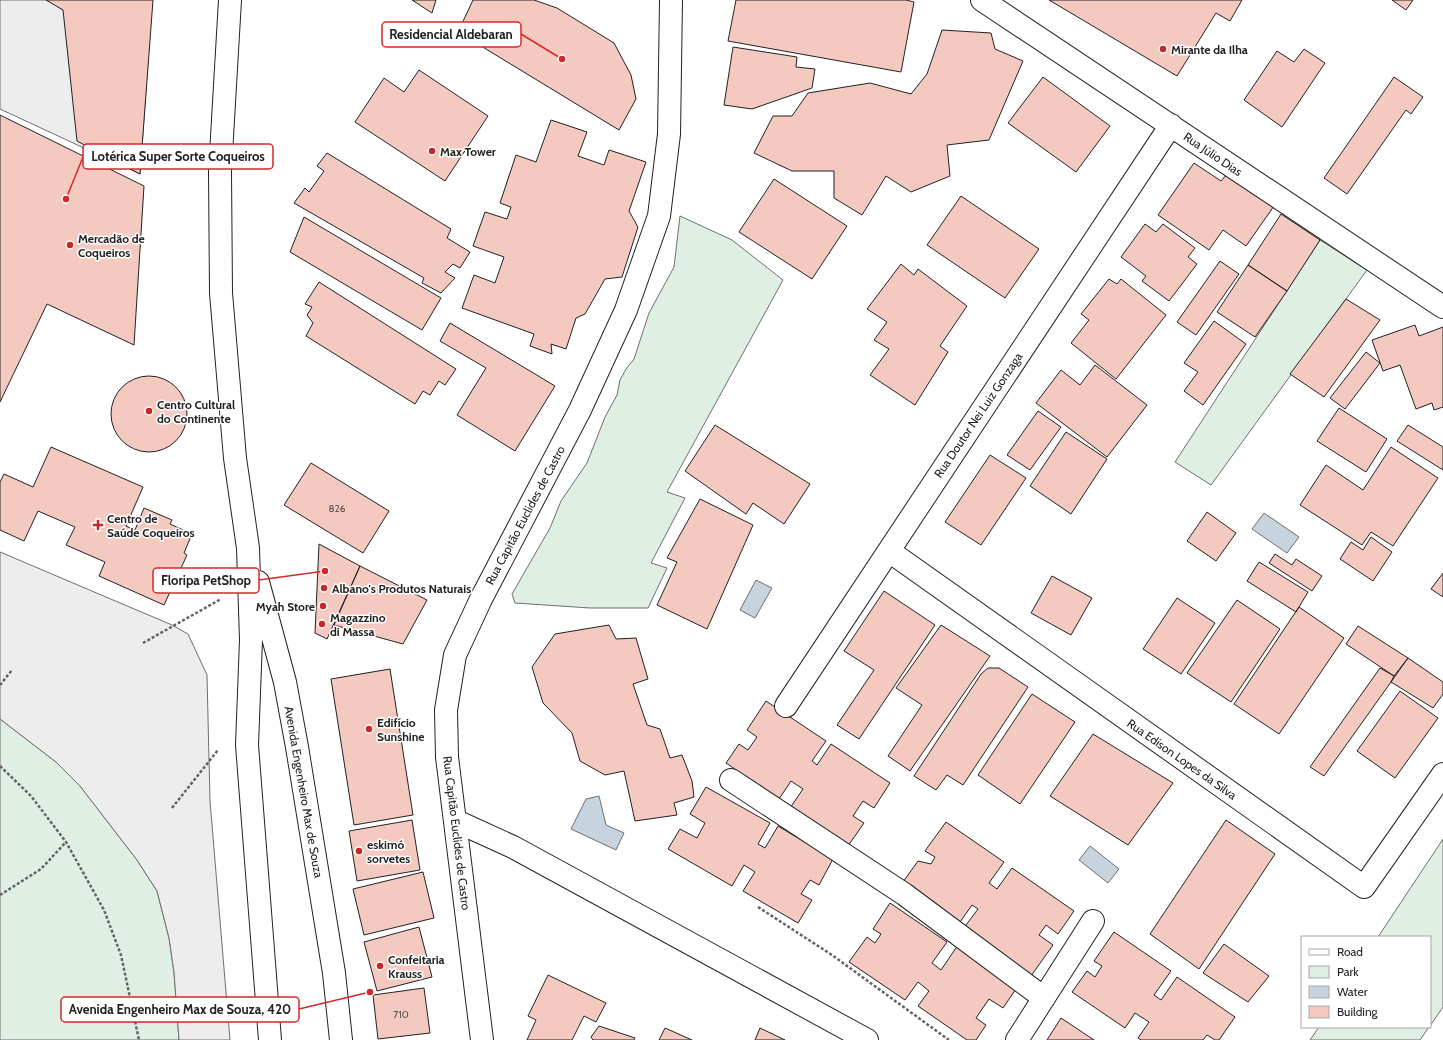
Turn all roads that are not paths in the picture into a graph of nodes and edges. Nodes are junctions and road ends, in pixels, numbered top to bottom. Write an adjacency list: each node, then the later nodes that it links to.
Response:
1 (230, 0): 6 (street, Avenida Engenheiro Max de Souza)
2 (671, 0): 11 (street, Rua Capitão Euclides de Castro)
3 (982, 0): 4 (street, Rua Júlio Dias)
4 (1170, 125): 5 (street, Rua Júlio Dias); 7 (street, Rua Doutor Nei Luiz Gonzaga)
5 (1443, 307)
6 (248, 548): 14 (street, Avenida Engenheiro Max de Souza); 15 (street, Avenida Engenheiro Max de Souza)
7 (889, 551): 8 (street, Rua Doutor Nei Luiz Gonzaga); 9 (street, Rua Edison Lopes da Silva)
8 (786, 706)
9 (1443, 774)
10 (731, 780): 13 (street)
11 (456, 821): 16 (street, Rua Capitão Euclides de Castro); 17 (street)
12 (1093, 922): 13 (street)
13 (1044, 998): 18 (street)
14 (270, 1040)
15 (341, 1040)
16 (482, 1040)
17 (867, 1040)
18 (1017, 1040)

